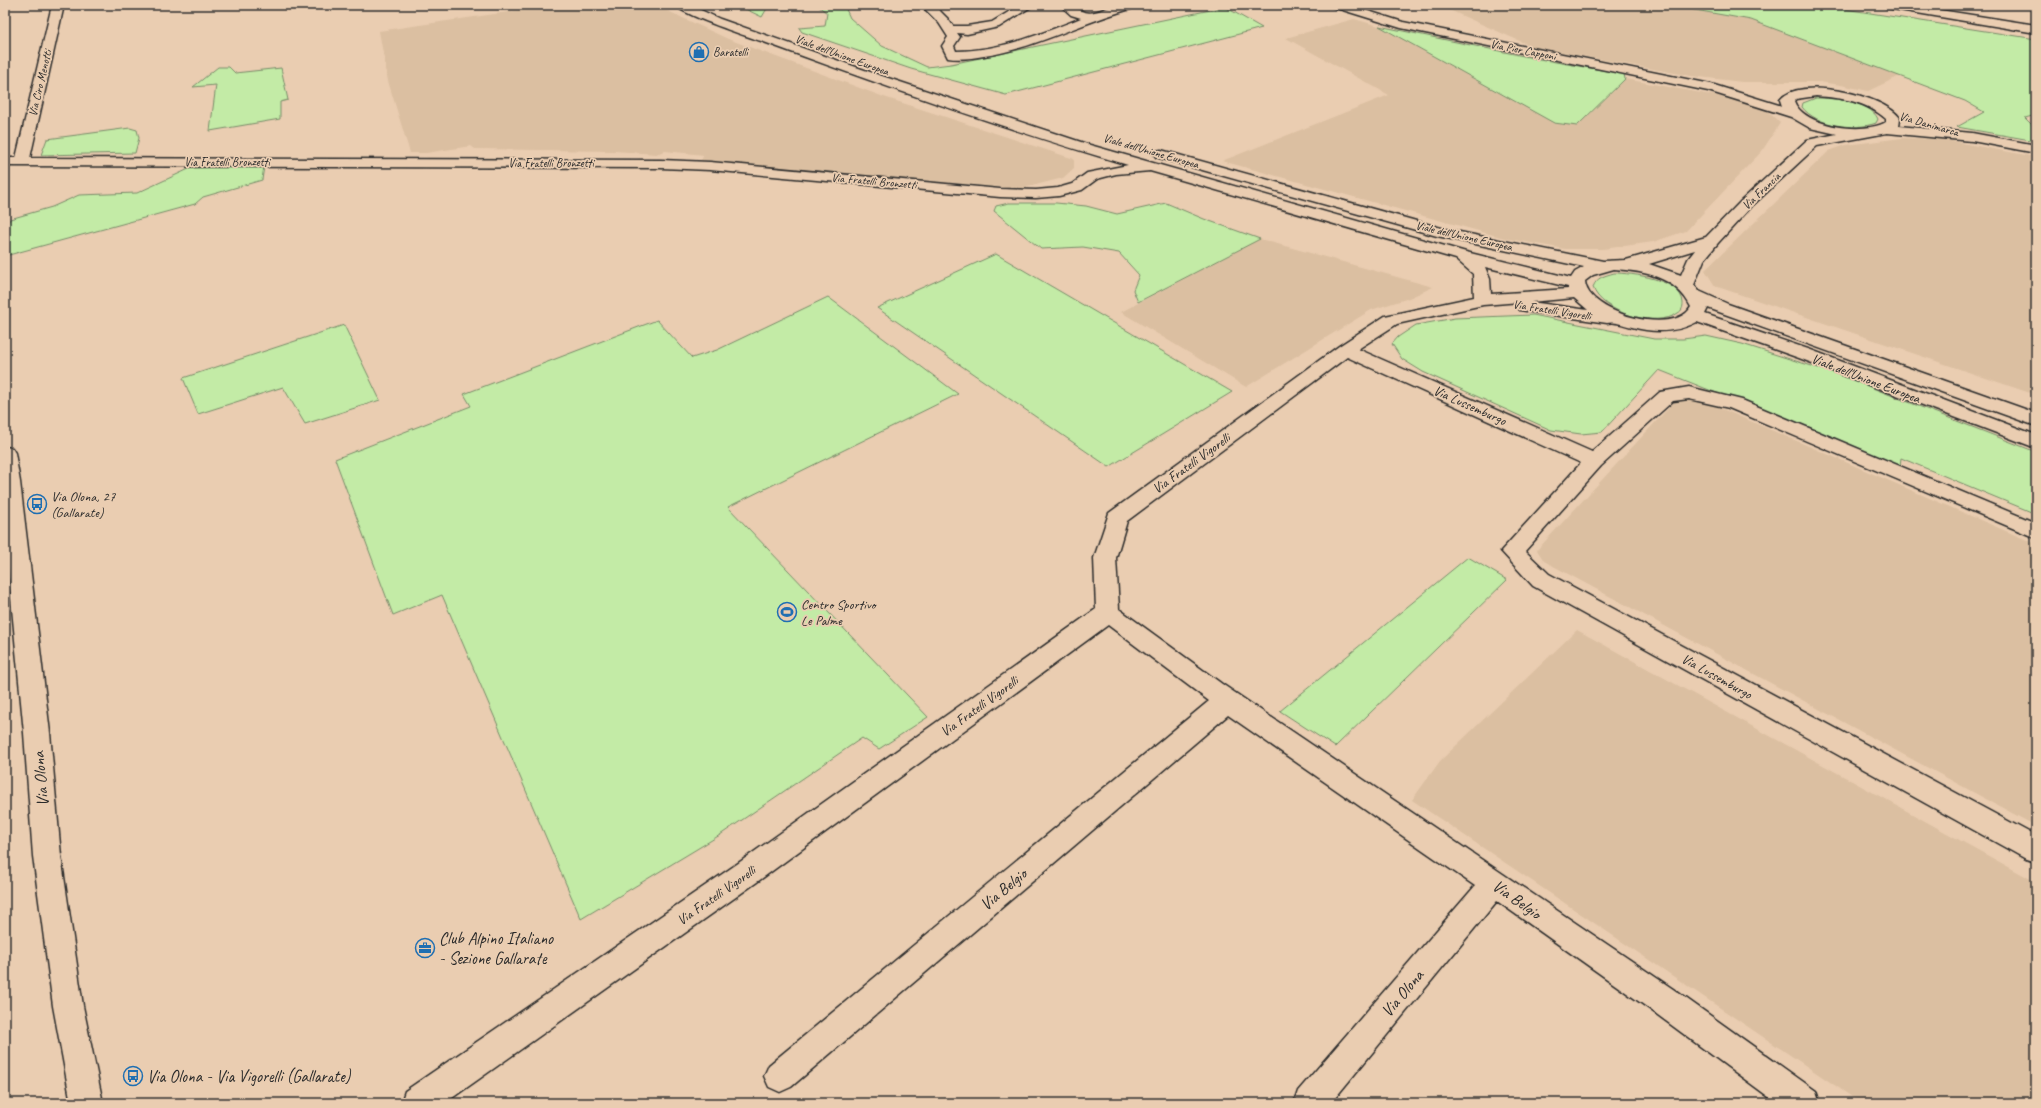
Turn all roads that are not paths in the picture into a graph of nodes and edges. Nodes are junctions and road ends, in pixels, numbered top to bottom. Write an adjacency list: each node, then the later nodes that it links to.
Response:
1 (58, 5): 28 (main road, Via Ciro Menotti)
2 (682, 5): 24 (main road, Viale dell'Unione Europea)
3 (711, 5): 19 (main road, Viale dell'Unione Europea)
4 (927, 5): 13 (main road)
5 (1028, 5): 13 (main road)
6 (1066, 5): 11 (main road)
7 (1134, 5): 11 (main road)
8 (1337, 5): 15 (main road, Via Pier Capponi)
9 (1887, 5): 14 (main road)
10 (1942, 5): 12 (main road)
11 (1091, 17): 13 (main road)
12 (2036, 20)
13 (949, 29)
14 (2036, 29)
15 (1711, 88): 16 (main road, Via Pier Capponi); 18 (main road, Via Pier Capponi)
16 (1803, 93): 17 (main road, Via Pier Capponi); 18 (main road, Via Pier Capponi)
17 (1887, 112): 20 (main road); 22 (main road, Via Danimarca)
18 (1795, 115): 21 (main road, Via Pier Capponi); 23 (main road)
19 (1064, 127)
20 (1889, 129): 21 (main road, Via Pier Capponi); 22 (main road, Via Danimarca)
21 (1865, 133): 23 (main road)
22 (1972, 137): 25 (main road, Via Danimarca)
23 (1812, 143): 31 (main road, Via Francia)
24 (1085, 148): 29 (main road, Viale dell'Unione Europea); 30 (main road)
25 (2036, 149)
26 (1147, 150): 33 (main road, Viale dell'Unione Europea)
27 (5, 162): 28 (main road, Via Fratelli Bronzetti)
28 (22, 162): 30 (main road, Via Fratelli Bronzetti)
29 (1149, 167): 30 (main road, Via Fratelli Bronzetti); 32 (main road, Viale dell'Unione Europea)
30 (1092, 176)
31 (1712, 240): 34 (main road, Via Francia); 36 (main road, Via Francia)
32 (1460, 255): 35 (main road, Viale dell'Unione Europea); 37 (main road, Viale dell'Unione Europea)
33 (1600, 265): 34 (main road, Viale dell'Unione Europea); 35 (main road, Viale dell'Unione Europea)
34 (1629, 265): 36 (main road, Viale dell'Unione Europea)
35 (1578, 288): 37 (main road, Via Fratelli Vigorelli); 39 (main road)
36 (1691, 290): 38 (main road); 41 (main road, Viale dell'Unione Europea)
37 (1483, 300): 39 (main road, Via Fratelli Vigorelli); 40 (main road, Via Fratelli Vigorelli)
38 (1695, 316): 39 (main road); 42 (main road, Viale dell'Unione Europea)
39 (1622, 320)
40 (1345, 350): 44 (main road, Via Lussemburgo); 46 (main road, Via Fratelli Vigorelli)
41 (2036, 420)
42 (2036, 442)
43 (5, 452): 51 (main road, Via Olona)
44 (1594, 461): 45 (main road, Via Lussemburgo); 48 (main road, Via Lussemburgo)
45 (2036, 531)
46 (1108, 613): 47 (main road, Via Belgio); 52 (main road, Via Fratelli Vigorelli)
47 (1227, 701): 49 (main road, Via Belgio); 50 (main road, Via Belgio)
48 (2036, 850)
49 (1495, 883): 53 (main road, Via Olona); 54 (main road, Via Belgio)
50 (780, 1076)
51 (87, 1103)
52 (417, 1103)
53 (1310, 1103)
54 (1804, 1103)

